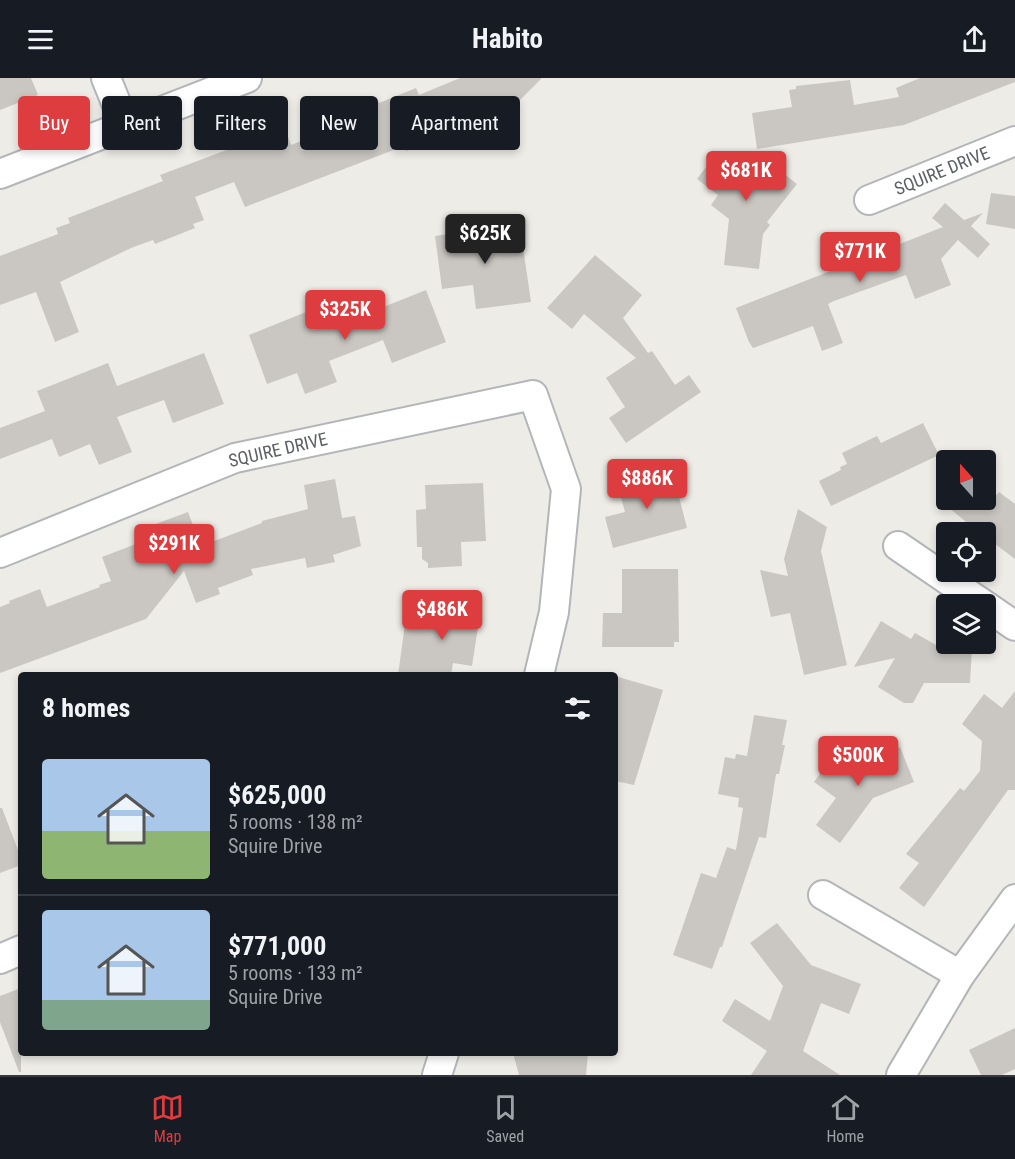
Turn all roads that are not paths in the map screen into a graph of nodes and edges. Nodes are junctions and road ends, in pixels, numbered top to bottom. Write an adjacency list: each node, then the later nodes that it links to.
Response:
1 (106, 78): 3 (street)
2 (247, 78): 4 (street)
3 (113, 96)
4 (182, 103)
5 (102, 134): 7 (street)
6 (1015, 141): 8 (street, SQUIRE DRIVE)
7 (0, 174)
8 (869, 200)
9 (898, 546): 11 (street)
10 (0, 553): 14 (street, SQUIRE DRIVE)
11 (968, 594)
12 (996, 613): 13 (street)
13 (1015, 626)
14 (540, 672)
15 (823, 895): 19 (street)
16 (1015, 899): 19 (street)
17 (18, 951): 18 (street)
18 (0, 959)
19 (960, 975): 22 (street)
20 (443, 1056): 21 (street)
21 (437, 1075)
22 (901, 1075)

